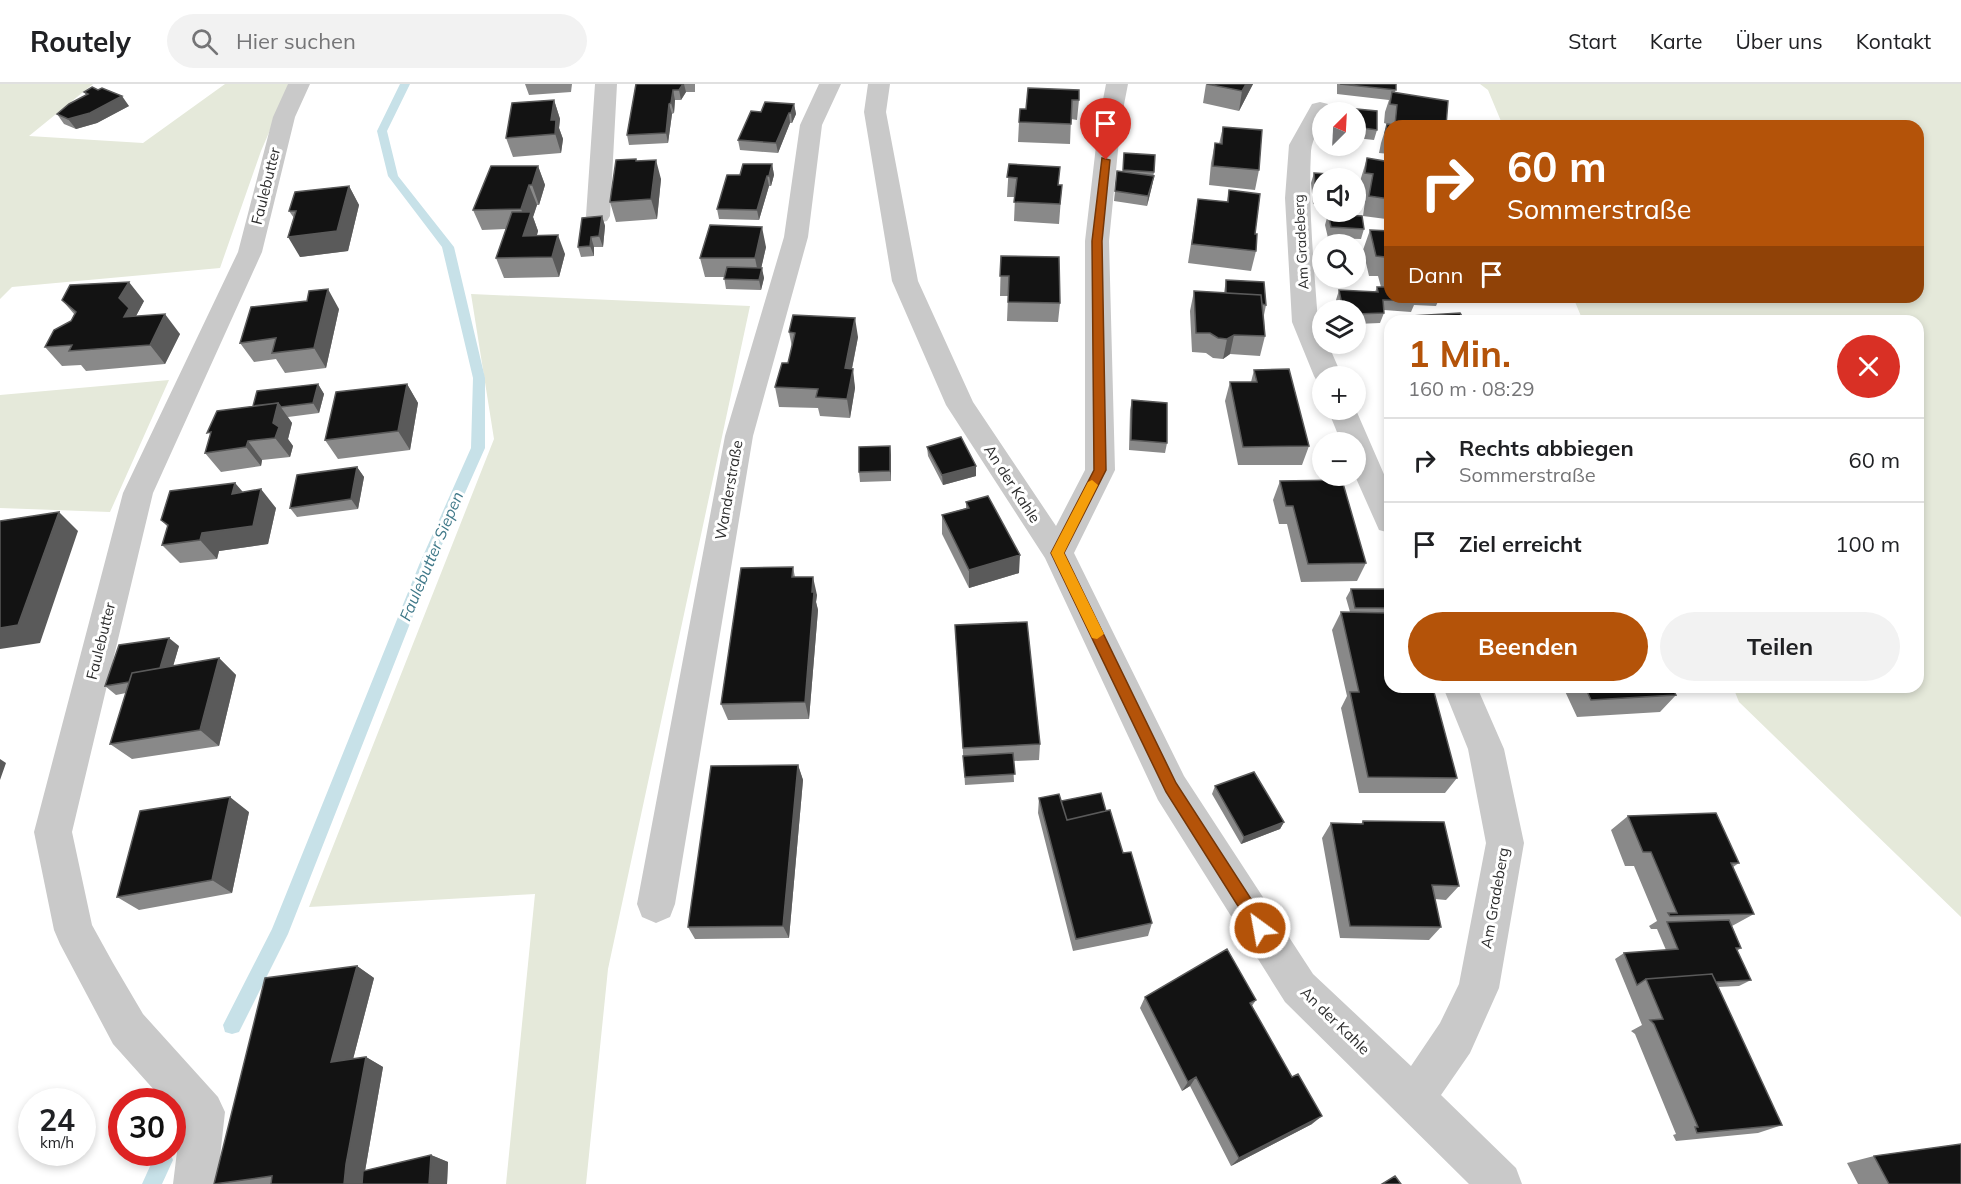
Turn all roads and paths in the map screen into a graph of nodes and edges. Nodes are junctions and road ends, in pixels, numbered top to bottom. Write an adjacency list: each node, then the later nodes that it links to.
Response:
1 (299, 84): 15 (street, Faulebutter)
2 (606, 84): 7 (street)
3 (830, 84): 13 (street, Wanderstraße)
4 (879, 84): 11 (street, An der Kahle)
5 (1117, 84): 11 (street)
6 (1312, 123): 8 (street, Am Gradeberg)
7 (598, 216)
8 (1324, 366)
9 (1346, 420): 10 (street)
10 (1384, 508)
11 (1058, 553): 14 (street, An der Kahle)
12 (1463, 693): 14 (street, Am Gradeberg)
13 (656, 904)
14 (1414, 1098): 16 (street, An der Kahle)
15 (195, 1184)
16 (1500, 1184)

